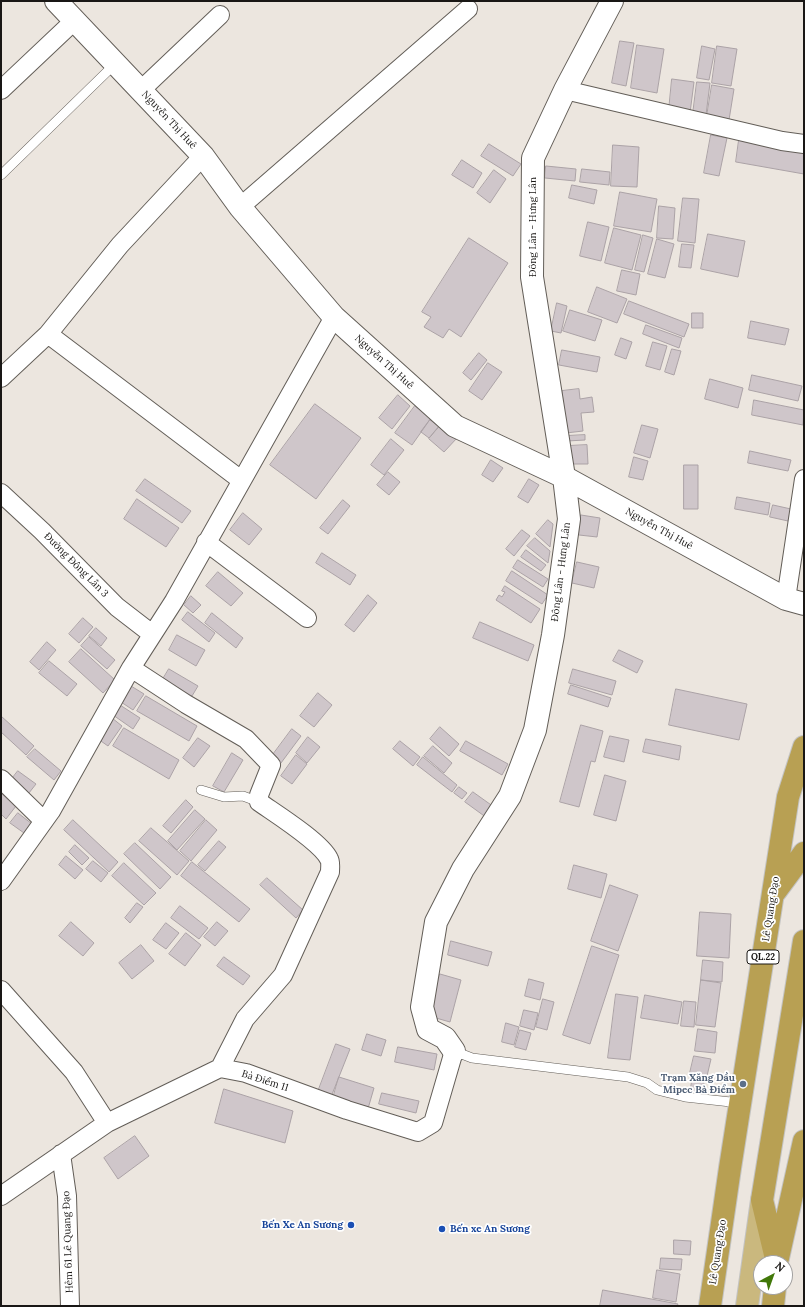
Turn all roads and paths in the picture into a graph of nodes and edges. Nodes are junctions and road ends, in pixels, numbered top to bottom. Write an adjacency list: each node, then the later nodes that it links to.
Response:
1 (56, 1): 5 (street, Nguyễn Thị Huê)
2 (612, 1): 9 (street, Đông Lân - Hưng Lân)
3 (468, 9): 13 (street)
4 (220, 15): 8 (street)
5 (74, 21): 6 (street, Nguyễn Thị Huê); 7 (street)
6 (116, 63): 8 (street, Nguyễn Thị Huê); 12 (lane)
7 (1, 90)
8 (141, 90): 11 (street, Nguyễn Thị Huê)
9 (565, 90): 10 (street); 17 (street, Đông Lân - Hưng Lân)
10 (804, 144)
11 (203, 156): 13 (street, Nguyễn Thị Huê); 15 (street)
12 (1, 175)
13 (240, 207): 14 (street, Nguyễn Thị Huê)
14 (334, 317): 17 (street, Nguyễn Thị Huê); 19 (street)
15 (48, 334): 16 (street); 19 (street)
16 (1, 378)
17 (564, 477): 22 (street, Nguyễn Thị Huê); 36 (street, Đông Lân - Hưng Lân)
18 (804, 479): 22 (street)
19 (241, 480): 21 (street)
20 (1, 493): 24 (street, Đường Đông Lân 3)
21 (206, 542): 23 (street); 24 (street)
22 (795, 602)
23 (307, 618)
24 (152, 634): 25 (street)
25 (131, 668): 29 (street); 30 (street)
26 (804, 747): 33 (highway, Lê Quang Đạo / QL.22)
27 (1, 779): 30 (street)
28 (201, 790): 29 (lane)
29 (259, 802): 37 (street)
30 (44, 821): 32 (street)
31 (804, 853): 33 (highway)
32 (1, 881)
33 (773, 895): 38 (highway, Lê Quang Đạo / QL.22)
34 (804, 941): 43 (highway)
35 (1, 990): 39 (street)
36 (454, 1051): 37 (street, Bà Điểm 11); 38 (lane)
37 (220, 1068): 39 (street)
38 (740, 1103): 46 (highway, Lê Quang Đạo / QL.22)
39 (107, 1123): 41 (street)
40 (804, 1141): 43 (highway)
41 (61, 1154): 42 (street); 45 (street, Hẻm 61 Lê Quang Đạo)
42 (1, 1196)
43 (762, 1200): 47 (main road)
44 (774, 1295): 48 (highway)
45 (70, 1306)
46 (710, 1306)
47 (747, 1306)
48 (773, 1306)

